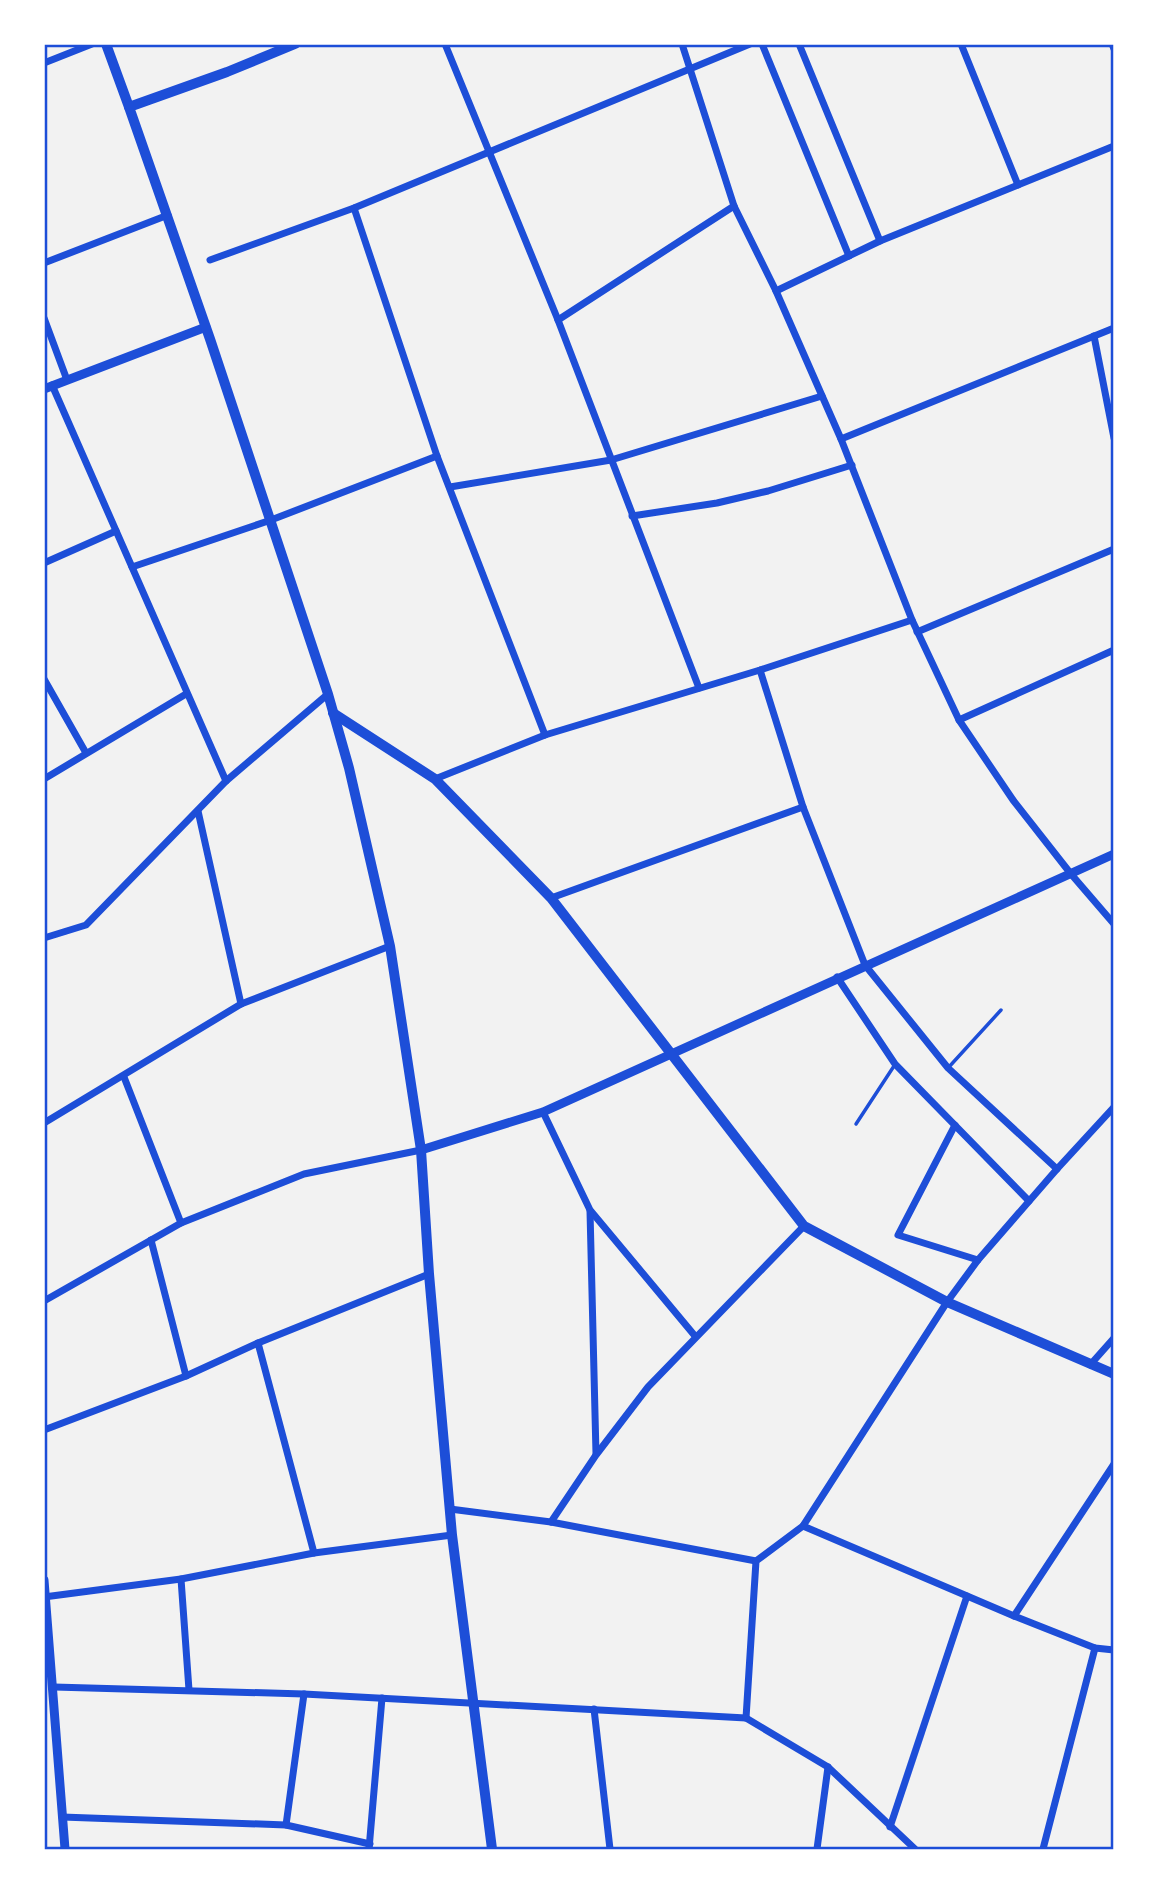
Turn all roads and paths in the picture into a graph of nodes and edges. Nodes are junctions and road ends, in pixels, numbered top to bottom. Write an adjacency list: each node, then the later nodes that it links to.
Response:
1 (92, 44): 14 (street)
2 (106, 44): 16 (main road)
3 (264, 44): 13 (lane)
4 (295, 44): 13 (main road)
5 (445, 44): 18 (street)
6 (682, 44): 15 (street)
7 (750, 44): 15 (street)
8 (762, 44): 24 (street)
9 (799, 44): 23 (street)
10 (961, 44): 19 (street)
11 (1112, 44): 12 (street)
12 (1114, 49)
13 (268, 55): 16 (main road)
14 (44, 63)
15 (688, 69): 18 (street); 20 (street)
16 (129, 107): 22 (main road)
17 (1114, 146): 19 (street)
18 (489, 153): 21 (street); 29 (street)
19 (1018, 185): 23 (street)
20 (734, 206): 27 (street); 29 (street)
21 (354, 208): 25 (street); 38 (street)
22 (168, 215): 26 (street); 30 (main road)
23 (880, 241): 24 (street)
24 (849, 256): 27 (street)
25 (210, 260)
26 (44, 263)
27 (776, 291): 35 (street)
28 (44, 318): 33 (street)
29 (558, 320): 39 (street)
30 (206, 327): 33 (street); 43 (main road)
31 (1114, 328): 32 (street)
32 (1094, 336): 36 (street); 37 (street)
33 (67, 380): 34 (street)
34 (48, 387): 44 (street)
35 (822, 396): 37 (street); 39 (street)
36 (1114, 438)
37 (841, 439): 40 (street)
38 (437, 456): 41 (street); 43 (street)
39 (611, 460): 41 (street); 42 (street)
40 (852, 466): 42 (street); 48 (street)
41 (450, 487): 58 (street)
42 (632, 516): 53 (street)
43 (271, 520): 47 (street); 55 (main road)
44 (116, 531): 46 (street); 47 (street)
45 (1114, 549): 49 (street)
46 (44, 563)
47 (132, 567): 54 (street)
48 (912, 620): 49 (street); 51 (street)
49 (917, 632): 57 (street)
50 (1114, 650): 57 (street)
51 (760, 670): 53 (street); 63 (street)
52 (44, 679): 59 (street)
53 (699, 688): 58 (street)
54 (186, 694): 59 (street); 62 (street)
55 (328, 694): 56 (main road); 62 (street)
56 (333, 713): 61 (main road); 70 (main road)
57 (960, 720): 66 (street)
58 (544, 735): 61 (street)
59 (86, 753): 60 (street)
60 (44, 779)
61 (435, 779): 67 (main road)
62 (226, 781): 64 (street)
63 (803, 807): 67 (street); 71 (street)
64 (198, 811): 69 (street); 73 (street)
65 (1114, 854): 66 (street)
66 (1071, 874): 68 (street); 71 (street)
67 (551, 898): 75 (main road)
68 (1114, 924)
69 (44, 938)
70 (390, 946): 73 (street); 84 (main road)
71 (866, 965): 72 (street); 77 (street)
72 (837, 977): 75 (street); 76 (street)
73 (241, 1004): 78 (street)
74 (1001, 1010): 77 (lane)
75 (669, 1053): 80 (street); 89 (main road)
76 (895, 1064): 82 (lane); 83 (street)
77 (948, 1068): 85 (street)
78 (124, 1076): 81 (street); 88 (street)
79 (1114, 1107): 85 (street)
80 (543, 1112): 84 (street); 87 (street)
81 (44, 1123)
82 (856, 1124)
83 (955, 1125): 86 (street); 91 (street)
84 (421, 1150): 88 (street); 92 (main road)
85 (1057, 1169): 86 (street)
86 (1030, 1201): 91 (street)
87 (590, 1210): 95 (street); 102 (street)
88 (181, 1223): 90 (street)
89 (803, 1226): 94 (main road); 95 (street)
90 (152, 1240): 93 (street); 100 (street)
91 (978, 1260): 94 (street)
92 (429, 1274): 97 (street); 104 (main road)
93 (44, 1301)
94 (947, 1302): 98 (main road); 106 (street)
95 (695, 1336): 102 (street)
96 (1114, 1338): 98 (street)
97 (258, 1343): 100 (street); 108 (street)
98 (1090, 1365): 99 (main road)
99 (1114, 1374)
100 (186, 1376): 101 (street)
101 (44, 1430)
102 (596, 1455): 105 (street)
103 (1114, 1464): 114 (street)
104 (450, 1509): 105 (street); 107 (main road)
105 (551, 1522): 109 (street)
106 (803, 1526): 109 (street); 112 (street)
107 (452, 1535): 108 (street); 121 (main road)
108 (314, 1553): 110 (street)
109 (756, 1562): 123 (street)
110 (181, 1579): 113 (street); 118 (street)
111 (44, 1580): 113 (street)
112 (967, 1596): 114 (street); 127 (street)
113 (44, 1597): 117 (street)
114 (1014, 1616): 115 (street)
115 (1095, 1648): 116 (street); 134 (street)
116 (1114, 1650)
117 (54, 1687): 118 (street); 125 (street)
118 (189, 1690): 119 (street)
119 (304, 1694): 120 (street); 126 (street)
120 (382, 1698): 121 (street); 128 (street)
121 (474, 1704): 122 (street); 130 (main road)
122 (594, 1709): 123 (street); 131 (street)
123 (746, 1718): 124 (street)
124 (828, 1767): 127 (street); 132 (street)
125 (62, 1817): 126 (street); 129 (street)
126 (286, 1825): 128 (street)
127 (890, 1828): 133 (street)
128 (370, 1847)
129 (65, 1849)
130 (492, 1849)
131 (610, 1849)
132 (817, 1849)
133 (915, 1849)
134 (1043, 1849)

